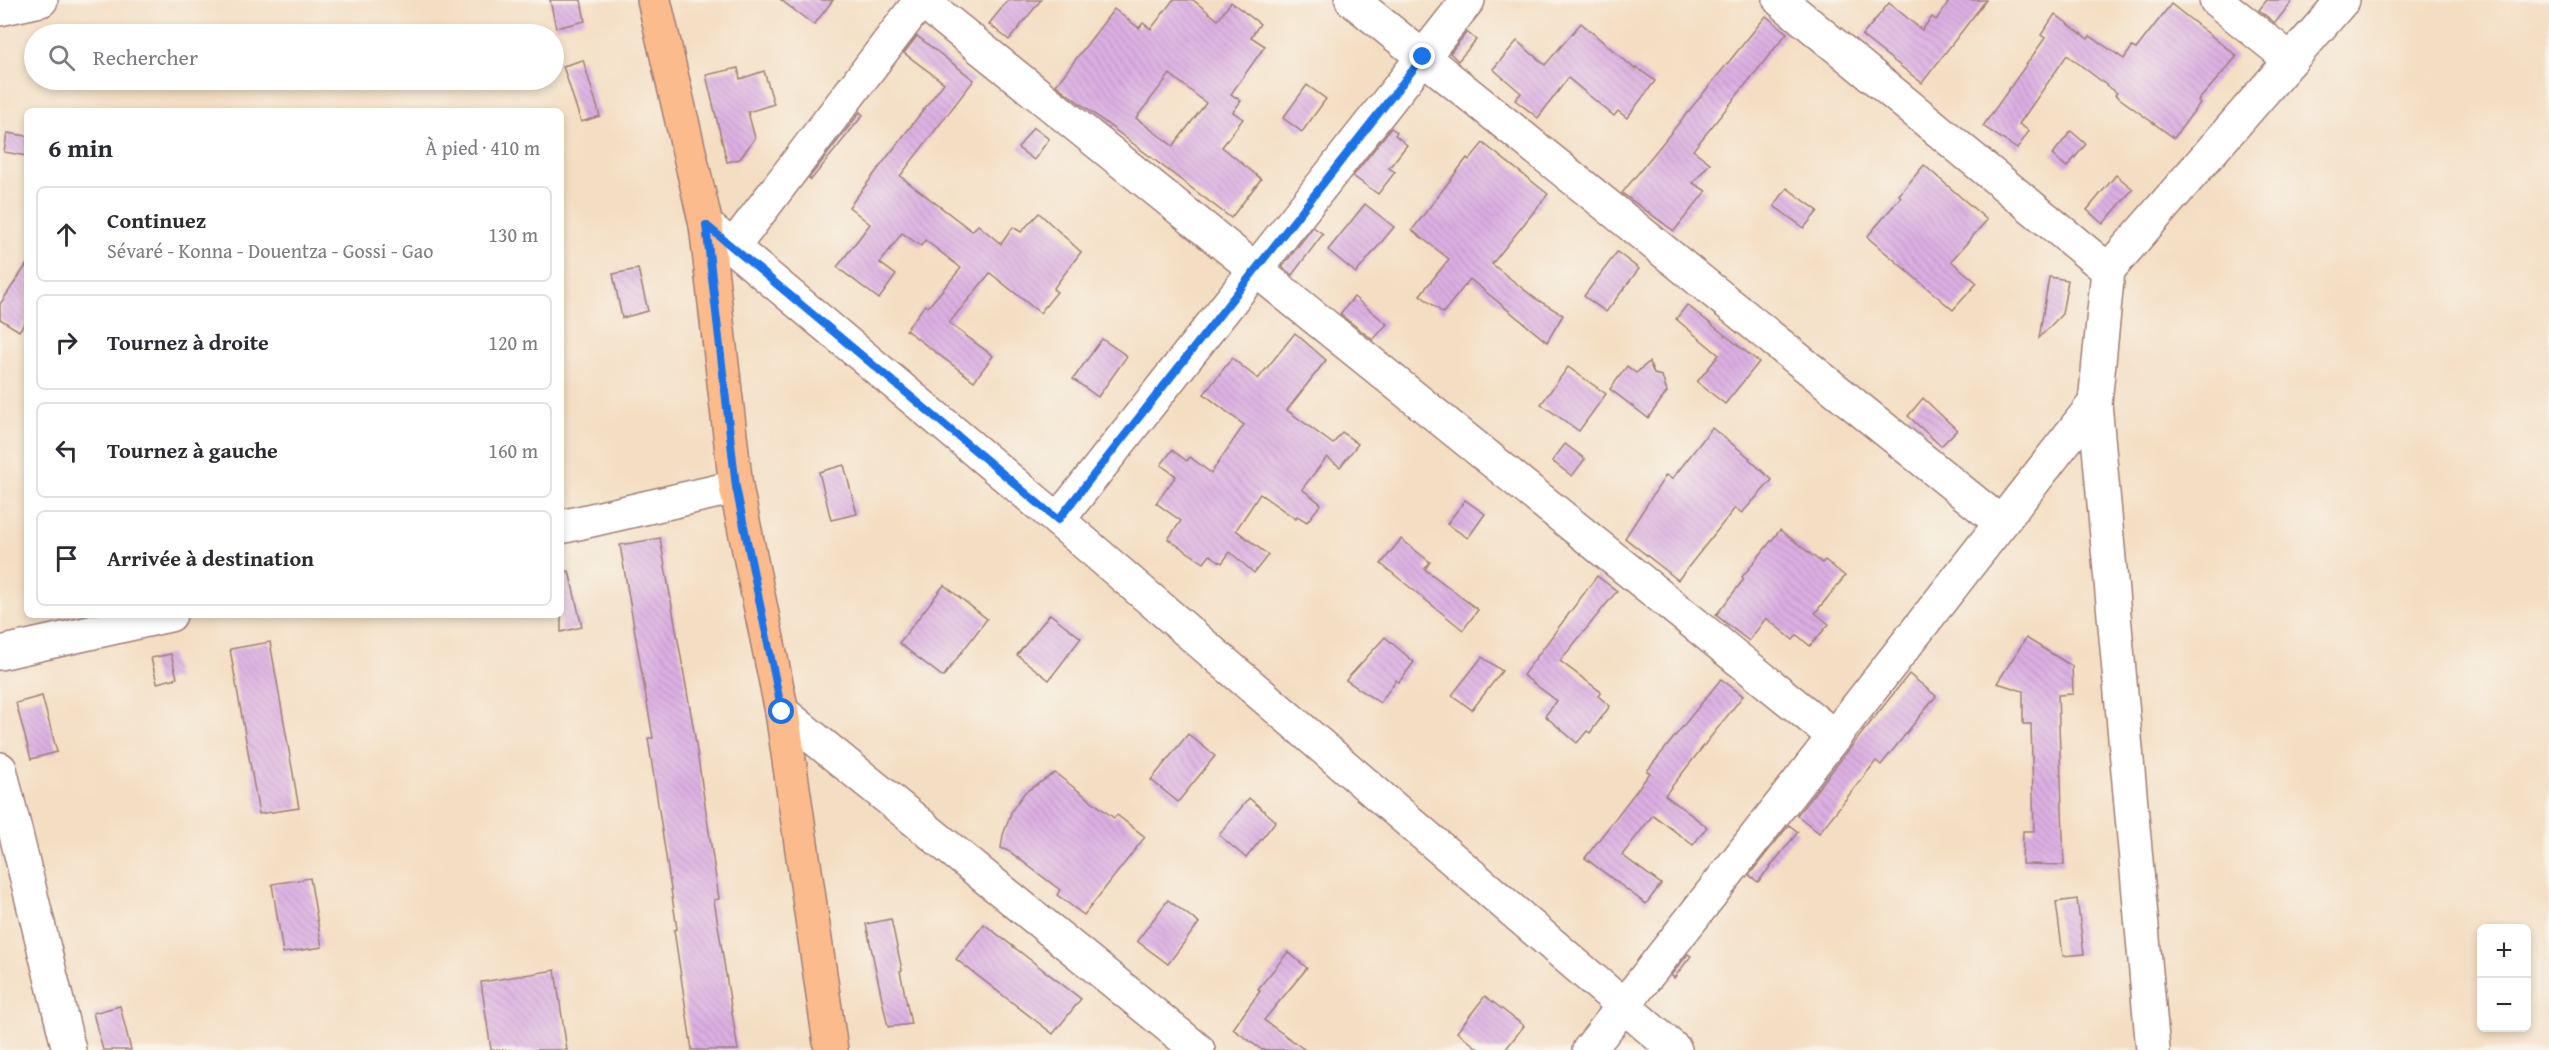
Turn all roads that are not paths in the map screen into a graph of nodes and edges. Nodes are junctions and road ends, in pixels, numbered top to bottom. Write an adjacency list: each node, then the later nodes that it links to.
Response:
1 (41, 0): 9 (street)
2 (654, 0): 12 (main road)
3 (921, 0): 13 (street); 14 (street)
4 (1352, 0): 10 (street)
5 (1468, 0): 10 (street)
6 (1780, 0): 15 (street)
7 (2216, 0): 11 (street)
8 (2343, 0): 11 (street)
9 (0, 9)
10 (1423, 57): 14 (street); 19 (street)
11 (2291, 60): 15 (street)
12 (706, 225): 13 (street); 17 (main road)
13 (733, 247): 18 (street)
14 (1255, 269): 18 (street); 24 (street)
15 (2108, 270): 16 (street)
16 (2095, 403): 19 (street); 32 (street)
17 (736, 487): 20 (street); 23 (main road)
18 (1058, 520): 26 (street)
19 (2001, 523): 24 (street)
20 (564, 526)
21 (157, 618): 22 (street)
22 (0, 653)
23 (782, 712): 28 (main road); 29 (street)
24 (1835, 737): 26 (street)
25 (0, 769): 27 (street)
26 (1624, 1006): 30 (street); 31 (street)
27 (69, 1050)
28 (831, 1050)
29 (1198, 1050)
30 (1589, 1050)
31 (1676, 1050)
32 (2153, 1050)

